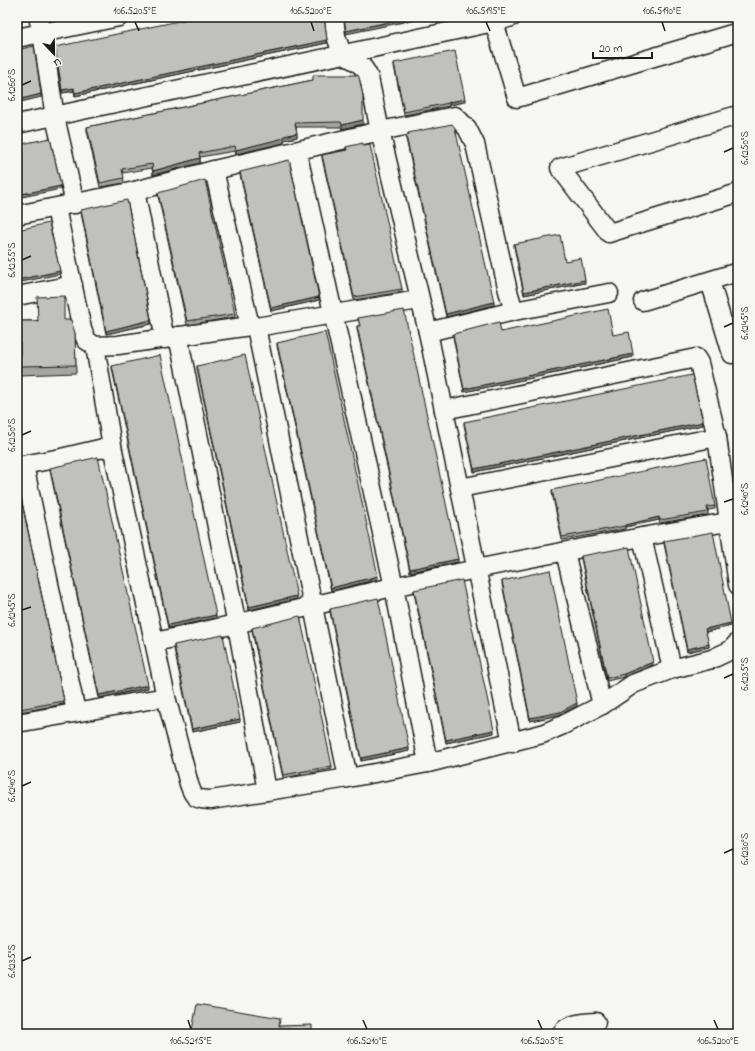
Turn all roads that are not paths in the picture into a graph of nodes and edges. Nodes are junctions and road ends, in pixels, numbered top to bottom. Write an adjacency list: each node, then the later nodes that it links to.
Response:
1 (119, 17): 5 (street)
2 (334, 17): 8 (street)
3 (512, 17): 4 (street)
4 (494, 22): 6 (street); 8 (street)
5 (40, 25): 7 (street); 10 (street)
6 (738, 32)
7 (17, 38)
8 (342, 54): 10 (street); 12 (street)
9 (738, 115): 16 (street)
10 (55, 117): 11 (street); 17 (street)
11 (17, 124)
12 (380, 131): 13 (street); 25 (street); 27 (street)
13 (297, 151): 14 (street); 28 (street)
14 (214, 170): 15 (street); 29 (street)
15 (136, 191): 17 (street); 31 (street)
16 (738, 194)
17 (75, 204): 18 (street)
18 (56, 208): 19 (street); 22 (street)
19 (17, 215)
20 (738, 272): 21 (street)
21 (710, 280): 26 (street); 33 (street)
22 (73, 285): 24 (street); 32 (street)
23 (609, 293): 27 (street)
24 (17, 296)
25 (419, 300): 28 (street); 30 (street)
26 (643, 301)
27 (514, 311): 30 (street)
28 (333, 315): 29 (street); 44 (street)
29 (253, 326): 31 (street); 45 (street)
30 (428, 332): 34 (street)
31 (172, 338): 32 (street); 46 (street)
32 (95, 346): 36 (street)
33 (738, 352)
34 (444, 410): 35 (street); 38 (street)
35 (716, 437): 38 (street); 39 (street)
36 (112, 446): 37 (street); 47 (street)
37 (21, 466): 52 (street)
38 (460, 488): 42 (street)
39 (728, 522): 40 (street); 43 (street)
40 (642, 537): 41 (street); 49 (street)
41 (565, 552): 42 (street); 51 (street)
42 (477, 569): 44 (street); 54 (street)
43 (738, 585)
44 (394, 587): 45 (street); 55 (street)
45 (313, 606): 46 (street); 56 (street)
46 (237, 625): 47 (street); 57 (street)
47 (155, 642): 50 (street)
48 (738, 642): 49 (street)
49 (672, 669): 51 (street)
50 (166, 697): 52 (street); 57 (street)
51 (602, 705): 54 (street)
52 (76, 712): 53 (street)
53 (17, 723)
54 (512, 743): 55 (street)
55 (428, 763): 56 (street)
56 (348, 778): 57 (street)
57 (266, 791)
58 (596, 1022): 59 (street)
59 (561, 1034)

